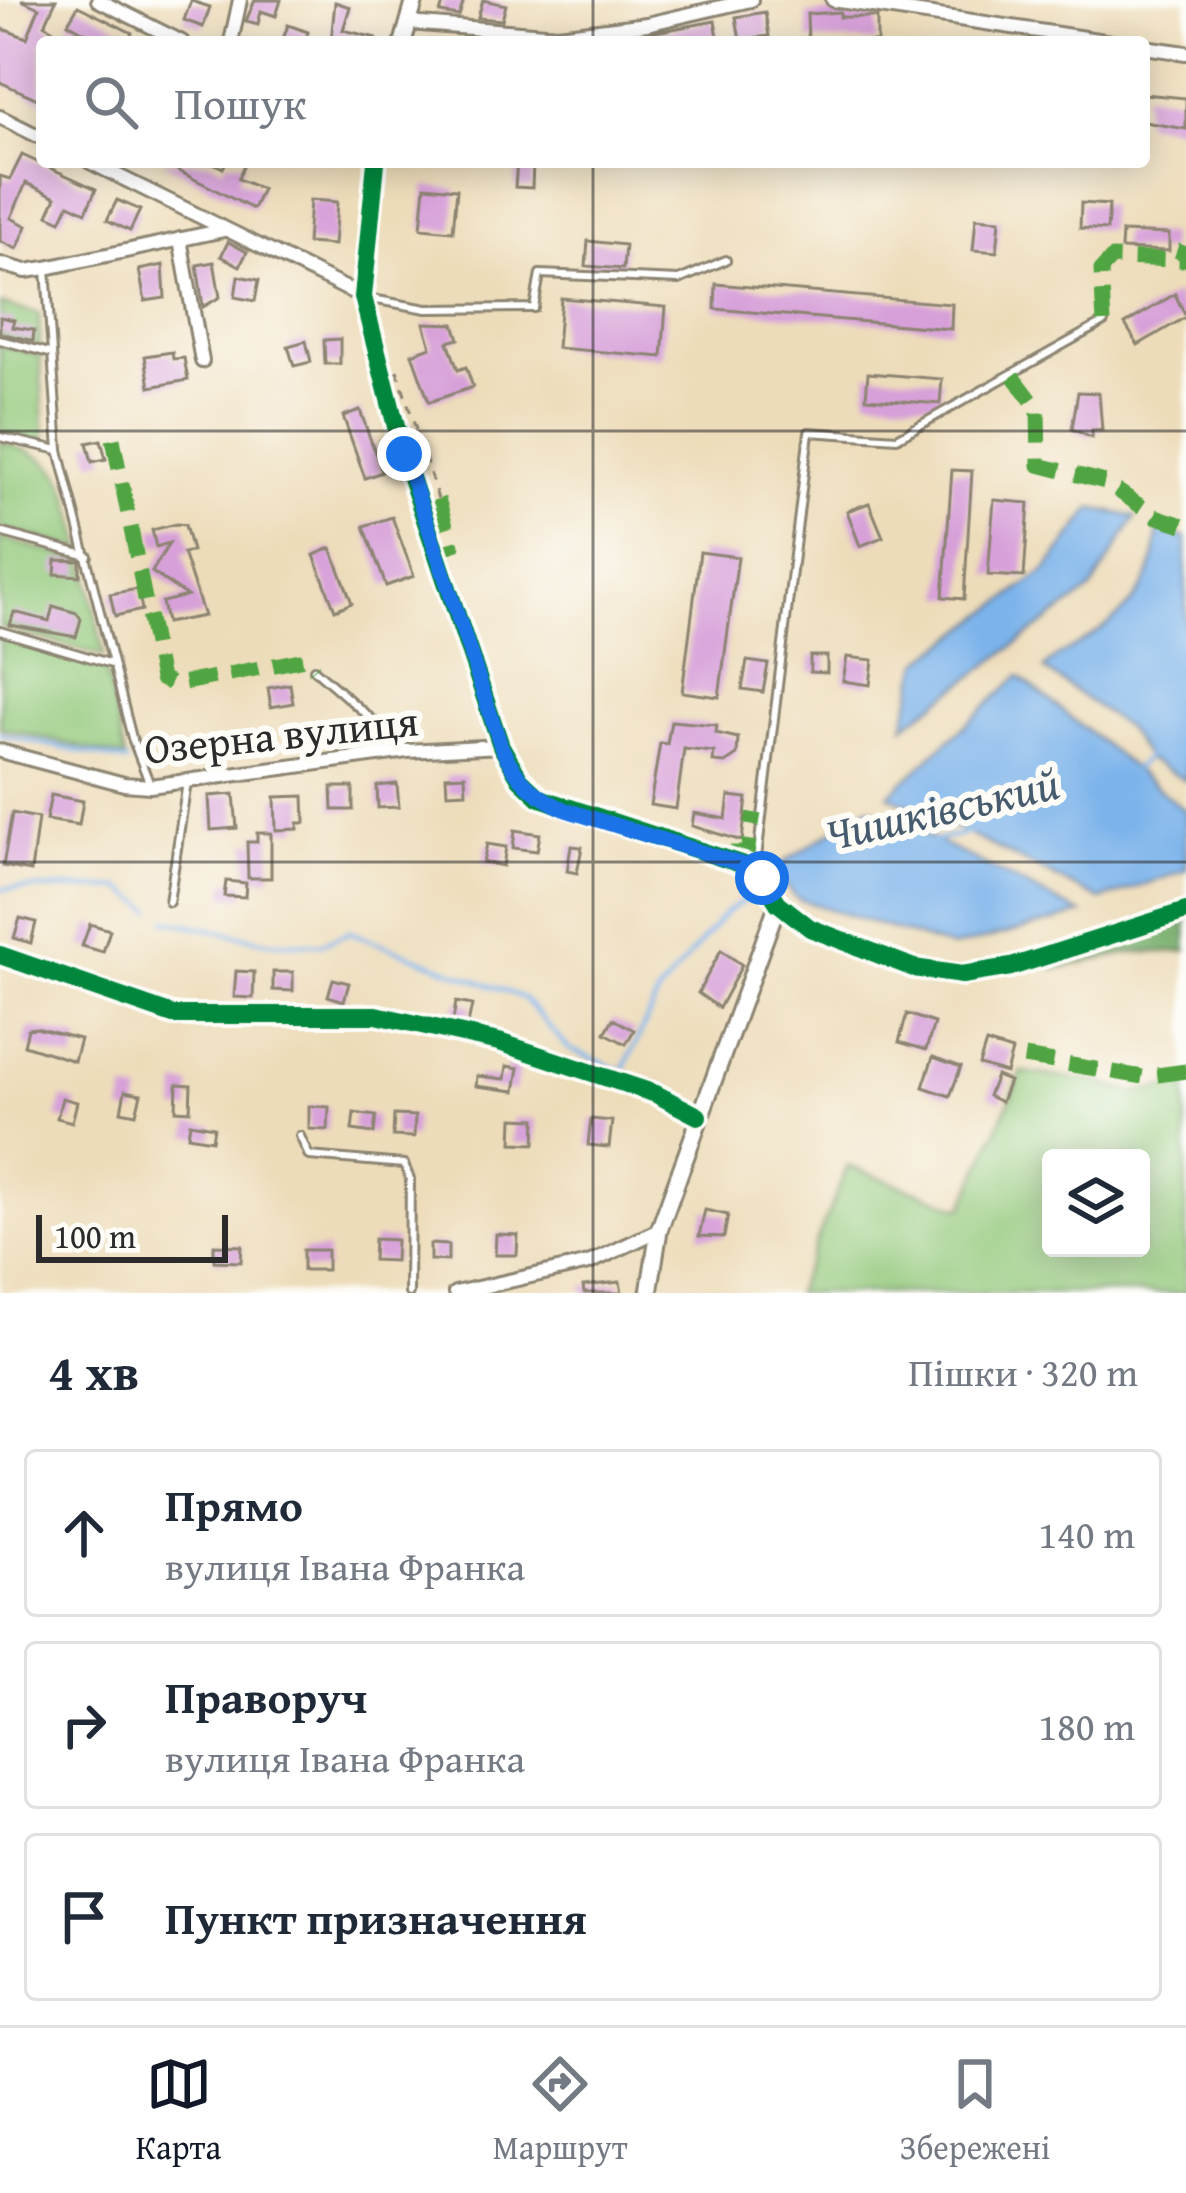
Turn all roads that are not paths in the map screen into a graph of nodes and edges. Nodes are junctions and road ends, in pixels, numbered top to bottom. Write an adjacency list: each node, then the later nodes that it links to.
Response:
1 (98, 0): 7 (street)
2 (240, 0): 8 (street)
3 (415, 0): 6 (street)
4 (752, 0): 6 (street)
5 (833, 0): 10 (street)
6 (408, 23): 9 (street)
7 (170, 36)
8 (232, 36)
9 (405, 36)
10 (1071, 36)
11 (1150, 48): 12 (street)
12 (1186, 53)
13 (0, 117): 14 (street)
14 (36, 135)
15 (102, 168): 17 (street)
16 (375, 168): 22 (street)
17 (226, 230): 18 (street); 22 (street)
18 (180, 239): 21 (street); 26 (street)
19 (726, 260): 22 (lane)
20 (0, 263): 21 (street)
21 (46, 268): 25 (lane)
22 (363, 298): 34 (street)
23 (1105, 322): 39 (lane)
24 (0, 340): 25 (lane)
25 (49, 353): 28 (lane)
26 (202, 361)
27 (0, 436): 28 (lane)
28 (59, 450): 30 (lane)
29 (0, 532): 30 (lane)
30 (88, 556): 32 (lane)
31 (0, 632): 32 (lane)
32 (114, 664): 38 (lane)
33 (314, 669): 36 (lane)
34 (501, 746): 36 (street, Озерна вулиця); 39 (street)
35 (0, 751): 38 (street, Озерна вулиця)
36 (407, 751): 37 (street, Озерна вулиця)
37 (188, 782): 38 (street, Озерна вулиця); 41 (lane)
38 (150, 785)
39 (759, 873): 40 (street)
40 (775, 899): 42 (street); 44 (street)
41 (169, 902)
42 (1186, 910)
43 (0, 955): 44 (street)
44 (698, 1116): 46 (street)
45 (300, 1136): 47 (lane)
46 (658, 1230): 48 (street); 49 (street)
47 (409, 1293)
48 (455, 1293)
49 (649, 1293)

